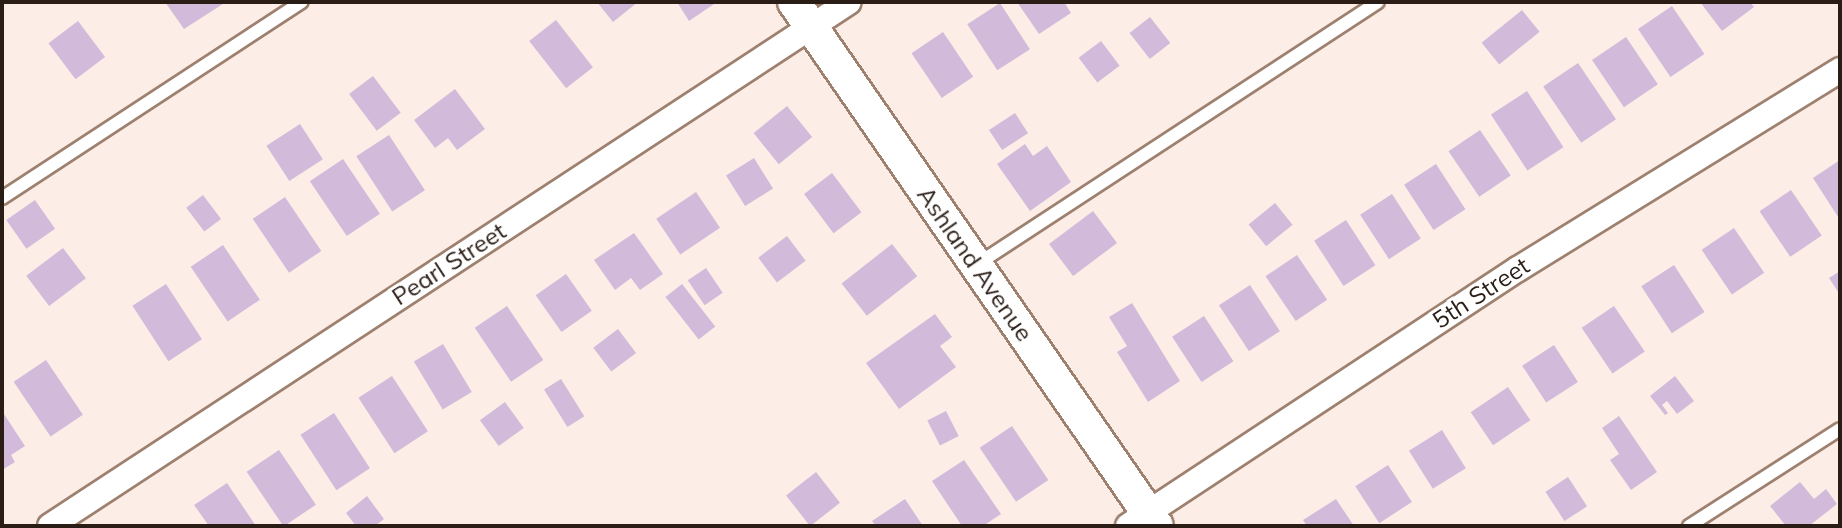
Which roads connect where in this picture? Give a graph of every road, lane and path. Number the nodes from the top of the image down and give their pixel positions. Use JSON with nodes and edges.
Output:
{"nodes":[{"id":1,"x":302,"y":2,"type":"edge"},
{"id":2,"x":849,"y":2,"type":"edge"},
{"id":3,"x":1378,"y":2,"type":"edge"},
{"id":4,"x":802,"y":14,"type":"edge"},
{"id":5,"x":1840,"y":70,"type":"edge"},
{"id":6,"x":2,"y":198,"type":"edge"},
{"id":7,"x":976,"y":265,"type":"junction"},
{"id":8,"x":1840,"y":429,"type":"edge"},
{"id":9,"x":1144,"y":522,"type":"edge"},
{"id":10,"x":50,"y":526,"type":"edge"},
{"id":11,"x":1689,"y":526,"type":"edge"}],
"edges":[{"from":1,"to":6,"type":"lane"},
{"from":2,"to":4,"type":"street","name":"Pearl Street"},
{"from":3,"to":7,"type":"lane"},
{"from":4,"to":7,"type":"street","name":"Ashland Avenue"},
{"from":4,"to":10,"type":"street","name":"Pearl Street"},
{"from":5,"to":9,"type":"street","name":"5th Street"},
{"from":7,"to":9,"type":"street","name":"Ashland Avenue"},
{"from":8,"to":11,"type":"lane"}]}
